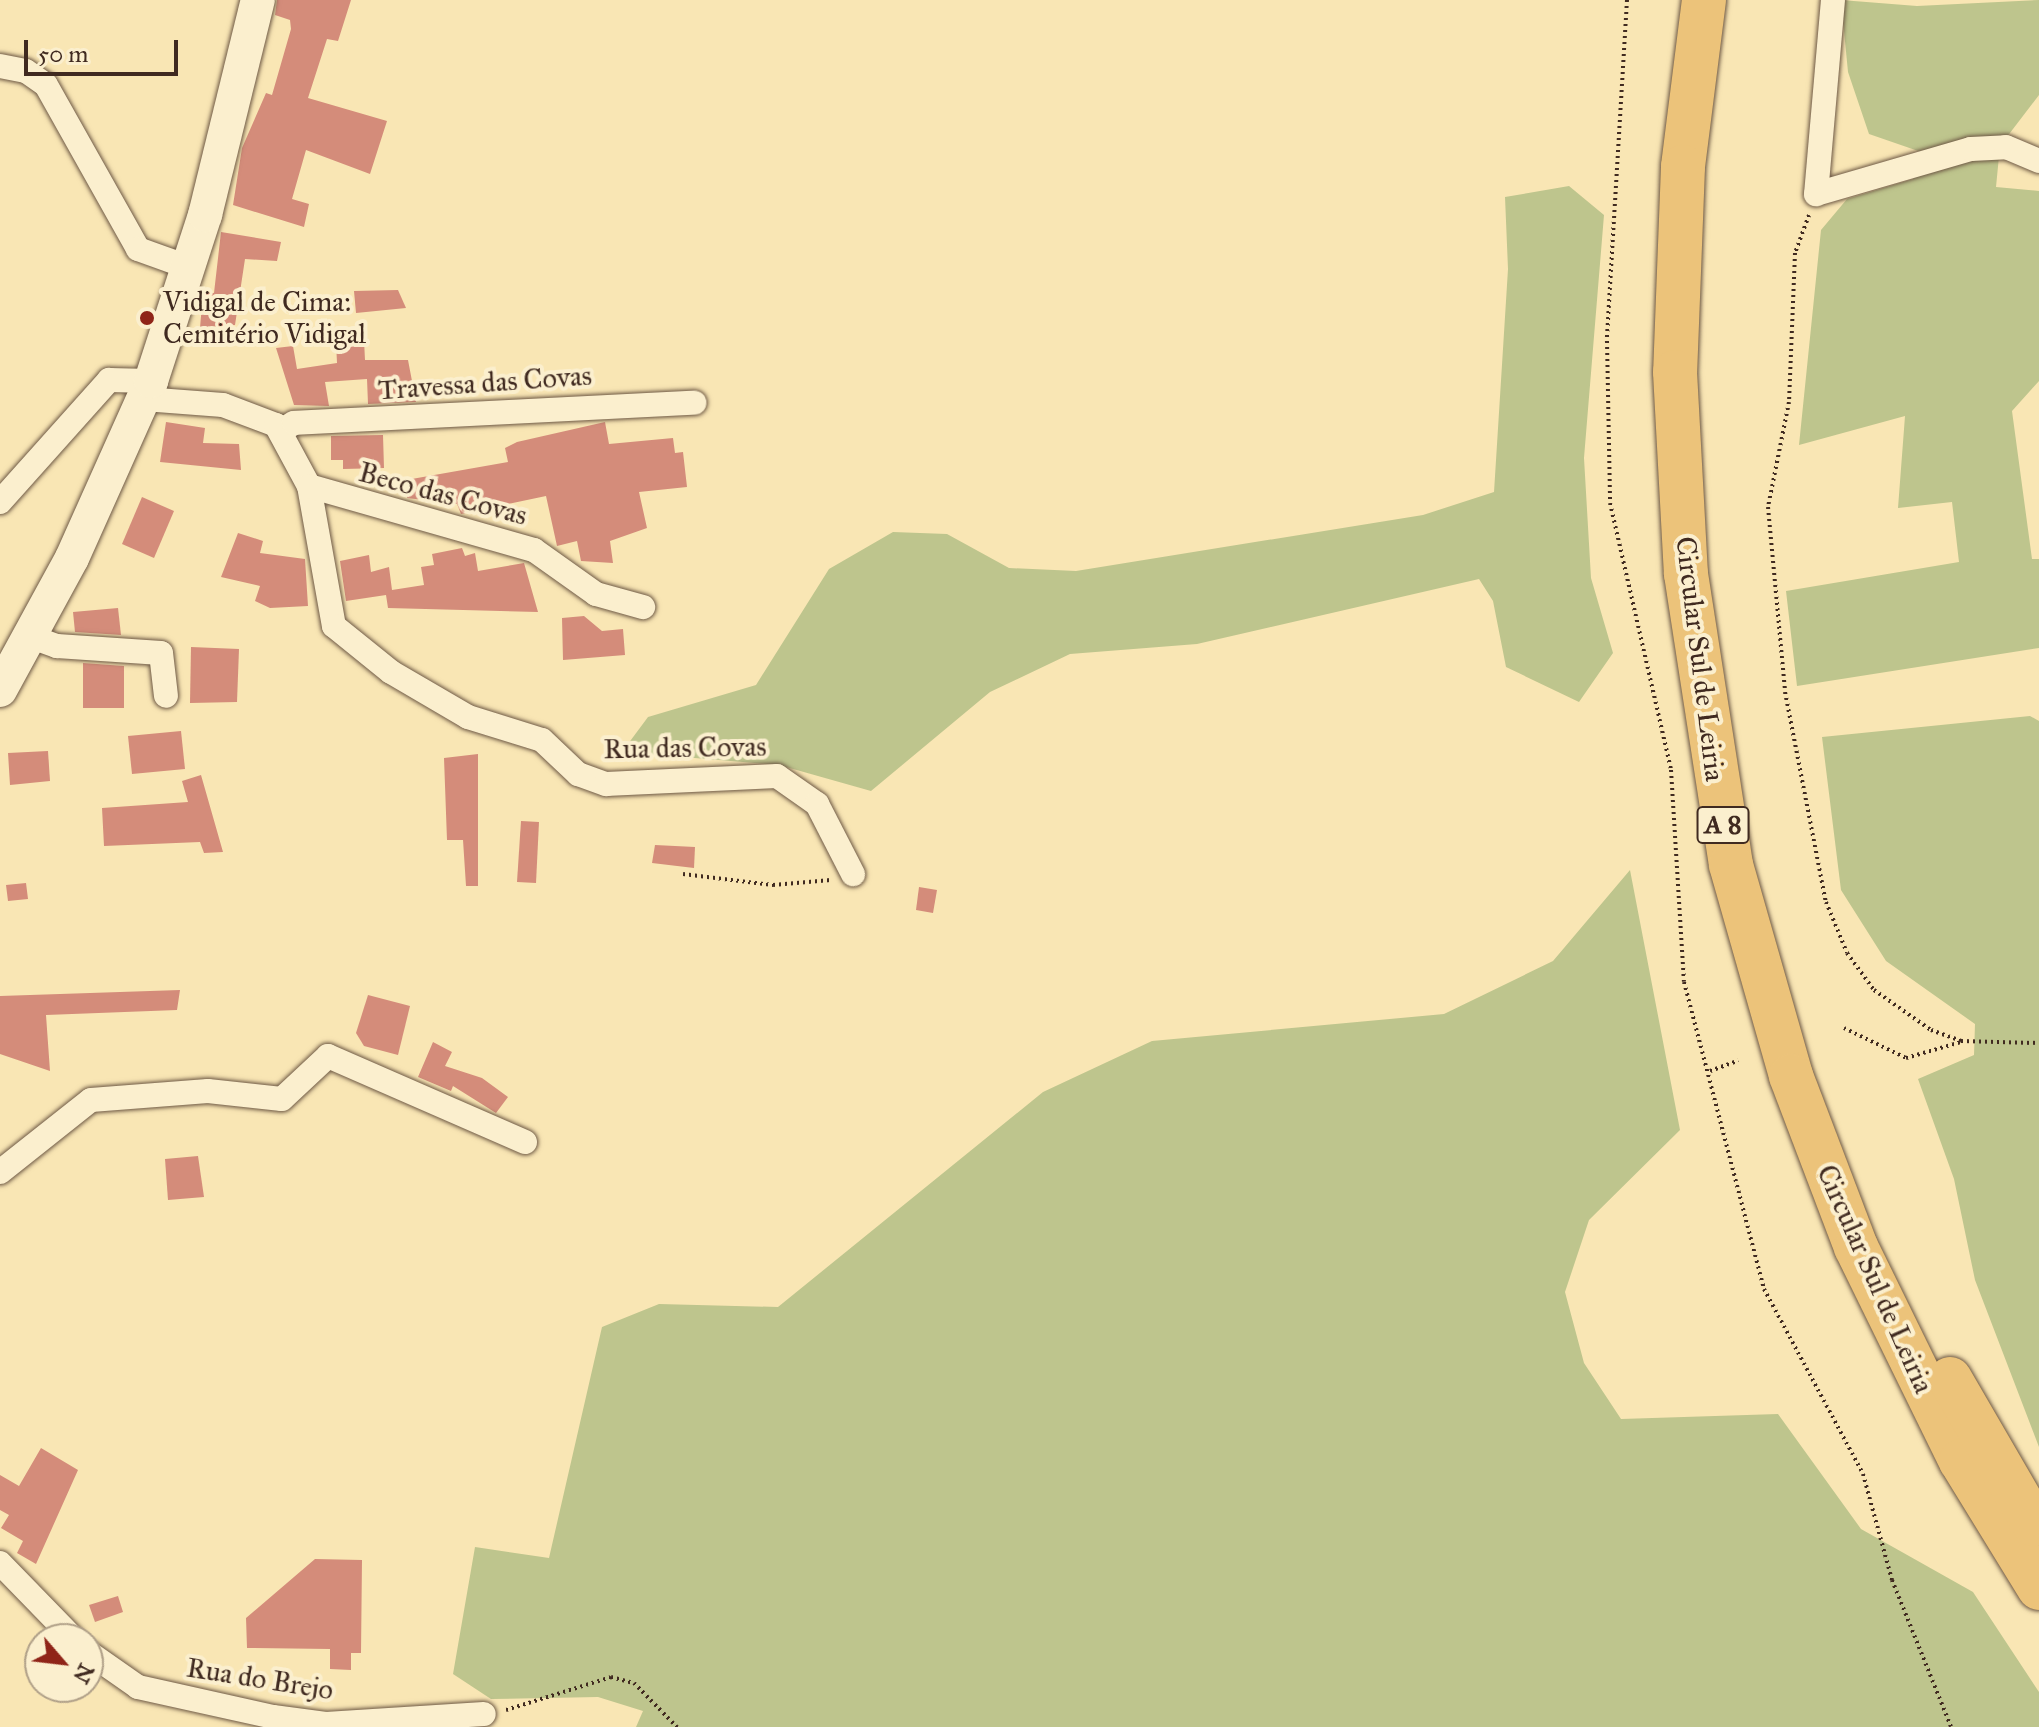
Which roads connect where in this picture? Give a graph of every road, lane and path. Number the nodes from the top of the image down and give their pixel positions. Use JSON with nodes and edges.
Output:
{"nodes":[{"id":1,"x":258,"y":0,"type":"edge"},
{"id":2,"x":1704,"y":0,"type":"edge"},
{"id":3,"x":1733,"y":0,"type":"edge"},
{"id":4,"x":1833,"y":0,"type":"edge"},
{"id":5,"x":0,"y":66,"type":"edge"},
{"id":6,"x":2039,"y":161,"type":"edge"},
{"id":7,"x":1816,"y":194,"type":"junction"},
{"id":8,"x":188,"y":267,"type":"junction"},
{"id":9,"x":148,"y":390,"type":"junction"},
{"id":10,"x":695,"y":403,"type":"dead end"},
{"id":11,"x":281,"y":431,"type":"junction"},
{"id":12,"x":309,"y":486,"type":"junction"},
{"id":13,"x":0,"y":502,"type":"edge"},
{"id":14,"x":643,"y":607,"type":"dead end"},
{"id":15,"x":29,"y":636,"type":"junction"},
{"id":16,"x":0,"y":690,"type":"edge"},
{"id":17,"x":166,"y":696,"type":"dead end"},
{"id":18,"x":683,"y":874,"type":"dead end"},
{"id":19,"x":853,"y":874,"type":"joint"},
{"id":20,"x":1844,"y":1028,"type":"dead end"},
{"id":21,"x":1961,"y":1041,"type":"junction"},
{"id":22,"x":2039,"y":1043,"type":"edge"},
{"id":23,"x":1738,"y":1061,"type":"dead end"},
{"id":24,"x":1710,"y":1071,"type":"dead end"},
{"id":25,"x":525,"y":1142,"type":"dead end"},
{"id":26,"x":0,"y":1172,"type":"edge"},
{"id":27,"x":2039,"y":1533,"type":"edge"},
{"id":28,"x":0,"y":1563,"type":"edge"},
{"id":29,"x":2039,"y":1588,"type":"edge"},
{"id":30,"x":58,"y":1623,"type":"edge"},
{"id":31,"x":104,"y":1663,"type":"edge"},
{"id":32,"x":484,"y":1714,"type":"joint"},
{"id":33,"x":677,"y":1727,"type":"edge"}],
"edges":[{"from":1,"to":8,"type":"street"},
{"from":2,"to":29,"type":"highway","name":"Circular Sul de Leiria","number":"A 8"},
{"from":3,"to":27,"type":"highway","name":"Circular Sul de Leiria","number":"A 8"},
{"from":4,"to":7,"type":"street"},
{"from":5,"to":8,"type":"street"},
{"from":6,"to":7,"type":"street"},
{"from":7,"to":21,"type":"path"},
{"from":8,"to":9,"type":"street"},
{"from":9,"to":11,"type":"street"},
{"from":9,"to":13,"type":"street"},
{"from":9,"to":15,"type":"street"},
{"from":10,"to":11,"type":"street","name":"Travessa das Covas"},
{"from":11,"to":12,"type":"street","name":"Rua das Covas"},
{"from":12,"to":14,"type":"street","name":"Beco das Covas"},
{"from":12,"to":19,"type":"street","name":"Rua das Covas"},
{"from":15,"to":16,"type":"street"},
{"from":15,"to":17,"type":"street"},
{"from":18,"to":19,"type":"path"},
{"from":20,"to":21,"type":"path"},
{"from":21,"to":22,"type":"path"},
{"from":23,"to":24,"type":"path"},
{"from":25,"to":26,"type":"street"},
{"from":28,"to":30,"type":"street"},
{"from":31,"to":32,"type":"street","name":"Rua do Brejo"},
{"from":32,"to":33,"type":"path"}]}
